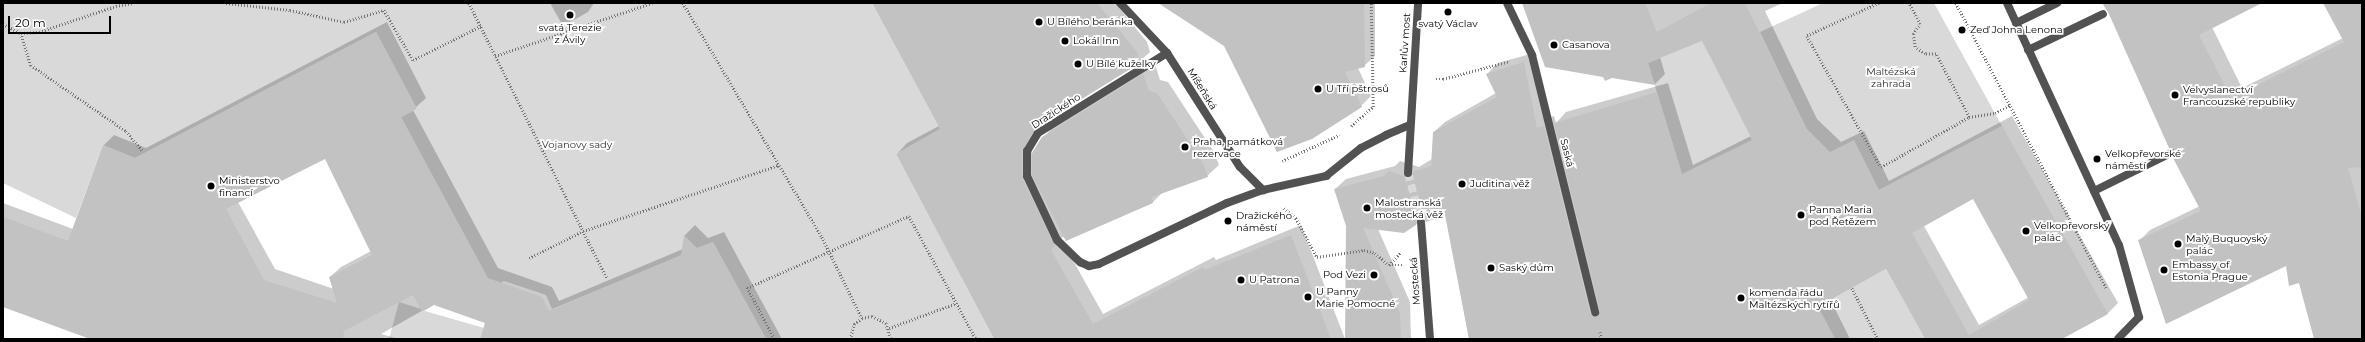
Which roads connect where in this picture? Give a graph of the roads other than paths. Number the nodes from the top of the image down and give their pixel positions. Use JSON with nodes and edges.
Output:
{"nodes":[{"id":1,"x":1120,"y":3,"type":"edge"},
{"id":2,"x":1418,"y":3,"type":"edge"},
{"id":3,"x":1507,"y":3,"type":"edge"},
{"id":4,"x":2006,"y":3,"type":"edge"},
{"id":5,"x":2057,"y":3,"type":"edge"},
{"id":6,"x":2103,"y":14,"type":"dead end"},
{"id":7,"x":2016,"y":23,"type":"junction"},
{"id":8,"x":2028,"y":50,"type":"junction"},
{"id":9,"x":1167,"y":53,"type":"junction"},
{"id":10,"x":1410,"y":125,"type":"junction"},
{"id":11,"x":2171,"y":153,"type":"dead end"},
{"id":12,"x":1408,"y":173,"type":"tunnel mouth"},
{"id":13,"x":1263,"y":190,"type":"junction"},
{"id":14,"x":2094,"y":191,"type":"junction"},
{"id":15,"x":1421,"y":222,"type":"tunnel mouth"},
{"id":16,"x":1595,"y":312,"type":"dead end"},
{"id":17,"x":1430,"y":339,"type":"edge"},
{"id":18,"x":2118,"y":339,"type":"edge"}],
"edges":[{"from":1,"to":9,"type":"street","name":"Míšeňská"},
{"from":2,"to":10,"type":"street","name":"Karlův most"},
{"from":3,"to":16,"type":"street","name":"Saská"},
{"from":4,"to":7,"type":"street"},
{"from":5,"to":7,"type":"street"},
{"from":6,"to":8,"type":"street"},
{"from":7,"to":8,"type":"street"},
{"from":8,"to":14,"type":"street"},
{"from":9,"to":13,"type":"street","name":"Míšeňská"},
{"from":9,"to":13,"type":"street","name":"Dražického"},
{"from":10,"to":12,"type":"street"},
{"from":10,"to":13,"type":"street"},
{"from":11,"to":14,"type":"street"},
{"from":14,"to":18,"type":"street"},
{"from":15,"to":17,"type":"street","name":"Mostecká"}]}
